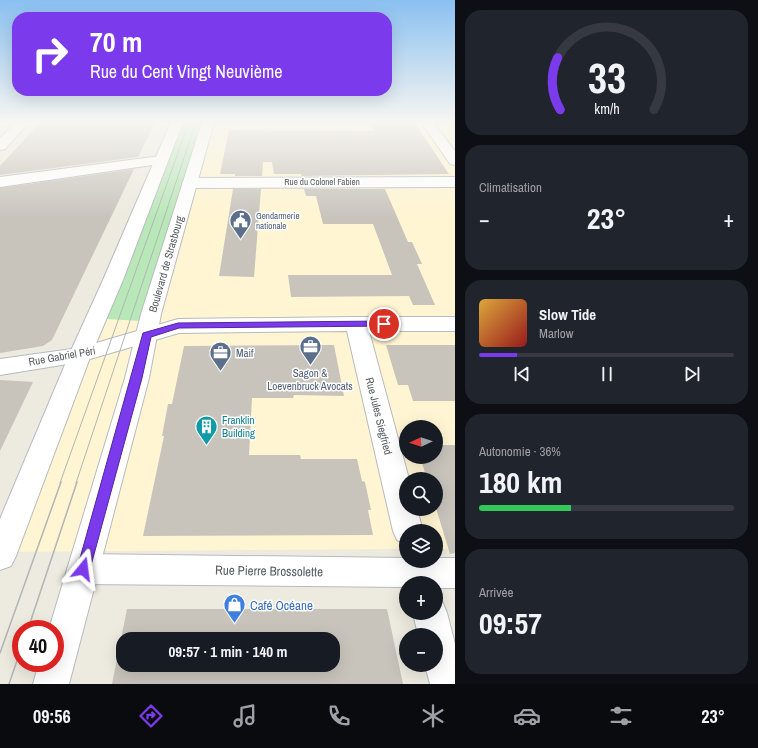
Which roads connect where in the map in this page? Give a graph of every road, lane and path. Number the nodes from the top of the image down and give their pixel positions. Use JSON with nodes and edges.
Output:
{"nodes":[{"id":1,"x":164,"y":154,"type":"edge"},
{"id":2,"x":199,"y":154,"type":"edge"},
{"id":3,"x":161,"y":160,"type":"junction"},
{"id":4,"x":0,"y":182,"type":"edge"},
{"id":5,"x":455,"y":182,"type":"edge"},
{"id":6,"x":190,"y":183,"type":"junction"},
{"id":7,"x":356,"y":324,"type":"junction"},
{"id":8,"x":455,"y":324,"type":"edge"},
{"id":9,"x":146,"y":336,"type":"junction"},
{"id":10,"x":80,"y":355,"type":"junction"},
{"id":11,"x":0,"y":367,"type":"edge"},
{"id":12,"x":406,"y":524,"type":"edge"},
{"id":13,"x":0,"y":556,"type":"edge"},
{"id":14,"x":83,"y":569,"type":"junction"},
{"id":15,"x":419,"y":572,"type":"edge"},
{"id":16,"x":455,"y":572,"type":"edge"},
{"id":17,"x":443,"y":665,"type":"edge"},
{"id":18,"x":50,"y":684,"type":"edge"},
{"id":19,"x":448,"y":684,"type":"edge"}],
"edges":[{"from":1,"to":3,"type":"street"},
{"from":2,"to":6,"type":"street","name":"Boulevard de Strasbourg"},
{"from":3,"to":4,"type":"street"},
{"from":3,"to":10,"type":"street"},
{"from":5,"to":6,"type":"street","name":"Rue du Colonel Fabien"},
{"from":6,"to":9,"type":"street","name":"Boulevard de Strasbourg"},
{"from":7,"to":8,"type":"street","name":"Rue Gabriel Péri"},
{"from":7,"to":9,"type":"street","name":"Rue Gabriel Péri"},
{"from":7,"to":12,"type":"street","name":"Rue Jules Siegfried"},
{"from":9,"to":10,"type":"street","name":"Rue Gabriel Péri"},
{"from":9,"to":14,"type":"street","name":"Boulevard de Strasbourg"},
{"from":10,"to":11,"type":"street","name":"Rue Gabriel Péri"},
{"from":10,"to":13,"type":"street"},
{"from":14,"to":15,"type":"street","name":"Rue Pierre Brossolette"},
{"from":14,"to":18,"type":"street","name":"Boulevard de Strasbourg"},
{"from":15,"to":16,"type":"street","name":"Rue Pierre Brossolette"},
{"from":17,"to":19,"type":"street"}]}
